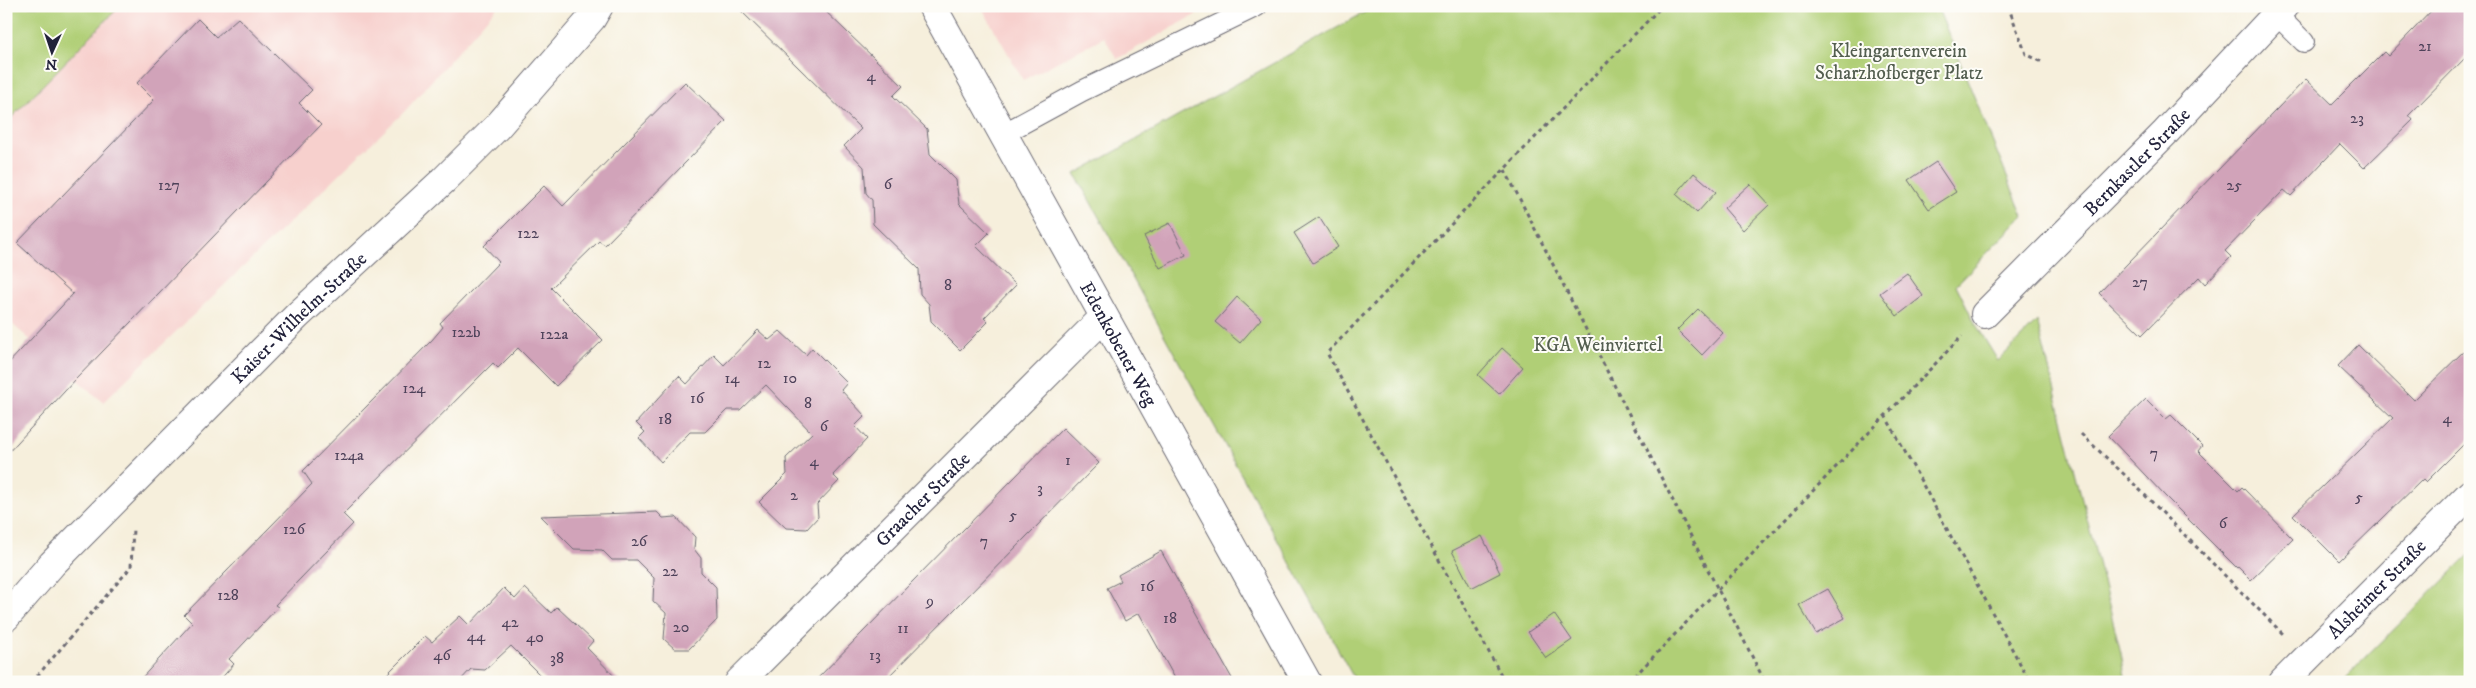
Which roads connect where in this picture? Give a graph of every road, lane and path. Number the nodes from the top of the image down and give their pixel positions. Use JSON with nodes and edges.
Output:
{"nodes":[{"id":1,"x":932,"y":6,"type":"edge"},
{"id":2,"x":1257,"y":6,"type":"edge"},
{"id":3,"x":1662,"y":6,"type":"edge"},
{"id":4,"x":2008,"y":6,"type":"edge"},
{"id":5,"x":599,"y":10,"type":"edge"},
{"id":6,"x":2281,"y":10,"type":"edge"},
{"id":7,"x":2304,"y":42,"type":"dead end"},
{"id":8,"x":2042,"y":62,"type":"dead end"},
{"id":9,"x":1003,"y":134,"type":"junction"},
{"id":10,"x":1505,"y":170,"type":"junction"},
{"id":11,"x":1104,"y":317,"type":"junction"},
{"id":12,"x":1976,"y":322,"type":"joint"},
{"id":13,"x":1885,"y":415,"type":"junction"},
{"id":14,"x":2081,"y":434,"type":"dead end"},
{"id":15,"x":2470,"y":494,"type":"edge"},
{"id":16,"x":133,"y":528,"type":"dead end"},
{"id":17,"x":1717,"y":590,"type":"junction"},
{"id":18,"x":6,"y":617,"type":"edge"},
{"id":19,"x":2284,"y":635,"type":"dead end"},
{"id":20,"x":32,"y":682,"type":"edge"},
{"id":21,"x":739,"y":682,"type":"edge"},
{"id":22,"x":1307,"y":682,"type":"edge"},
{"id":23,"x":1504,"y":682,"type":"edge"},
{"id":24,"x":1630,"y":682,"type":"edge"},
{"id":25,"x":1765,"y":682,"type":"edge"},
{"id":26,"x":2030,"y":682,"type":"edge"},
{"id":27,"x":2283,"y":682,"type":"edge"}],
"edges":[{"from":1,"to":9,"type":"street","name":"Edenkobener Weg"},
{"from":2,"to":9,"type":"lane"},
{"from":3,"to":10,"type":"path"},
{"from":4,"to":8,"type":"path"},
{"from":5,"to":18,"type":"street","name":"Kaiser-Wilhelm-Straße"},
{"from":6,"to":7,"type":"lane"},
{"from":6,"to":12,"type":"street","name":"Bernkastler Straße"},
{"from":9,"to":11,"type":"street","name":"Edenkobener Weg"},
{"from":10,"to":17,"type":"path"},
{"from":10,"to":23,"type":"path"},
{"from":11,"to":21,"type":"street","name":"Graacher Straße"},
{"from":11,"to":22,"type":"street","name":"Edenkobener Weg"},
{"from":12,"to":13,"type":"path"},
{"from":13,"to":17,"type":"path"},
{"from":13,"to":26,"type":"path"},
{"from":14,"to":19,"type":"path"},
{"from":15,"to":27,"type":"street","name":"Alsheimer Straße"},
{"from":16,"to":20,"type":"path"},
{"from":17,"to":24,"type":"path"},
{"from":17,"to":25,"type":"path"}]}
